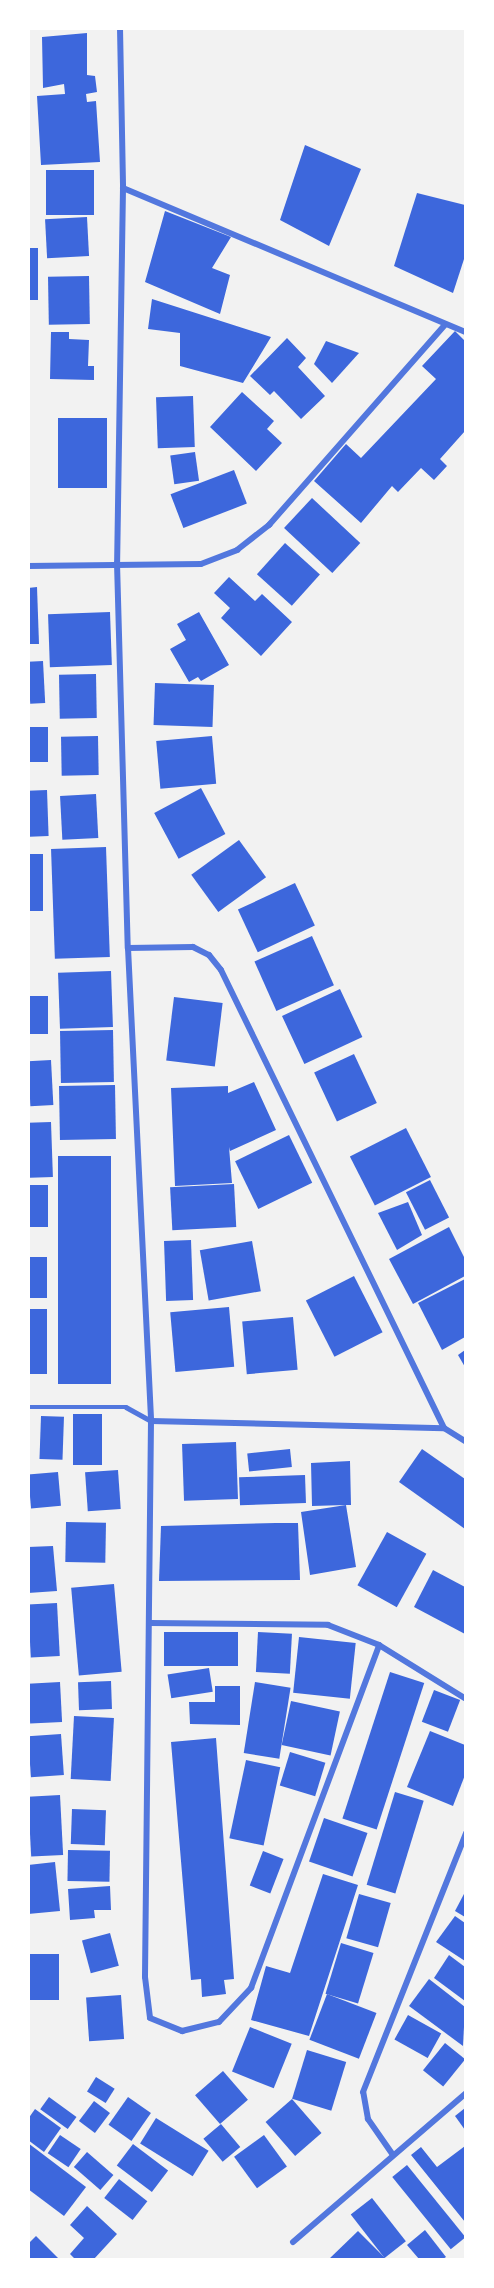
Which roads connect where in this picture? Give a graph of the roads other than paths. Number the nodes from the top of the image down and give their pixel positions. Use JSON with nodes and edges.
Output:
{"nodes":[{"id":1,"x":120,"y":28,"type":"edge"},
{"id":2,"x":123,"y":188,"type":"junction"},
{"id":3,"x":444,"y":325,"type":"junction"},
{"id":4,"x":465,"y":332,"type":"edge"},
{"id":5,"x":117,"y":563,"type":"junction"},
{"id":6,"x":28,"y":566,"type":"edge"},
{"id":7,"x":128,"y":948,"type":"junction"},
{"id":8,"x":28,"y":1407,"type":"edge"},
{"id":9,"x":151,"y":1422,"type":"junction"},
{"id":10,"x":444,"y":1428,"type":"junction"},
{"id":11,"x":465,"y":1442,"type":"edge"},
{"id":12,"x":150,"y":1623,"type":"junction"},
{"id":13,"x":379,"y":1645,"type":"junction"},
{"id":14,"x":465,"y":1699,"type":"edge"},
{"id":15,"x":465,"y":1833,"type":"edge"},
{"id":16,"x":465,"y":2093,"type":"edge"},
{"id":17,"x":393,"y":2155,"type":"junction"},
{"id":18,"x":294,"y":2242,"type":"dead end"}],
"edges":[{"from":1,"to":2,"type":"street"},
{"from":2,"to":3,"type":"street"},
{"from":2,"to":5,"type":"street"},
{"from":3,"to":4,"type":"street"},
{"from":3,"to":5,"type":"street"},
{"from":5,"to":6,"type":"street"},
{"from":5,"to":7,"type":"street"},
{"from":7,"to":9,"type":"street"},
{"from":7,"to":10,"type":"street"},
{"from":8,"to":9,"type":"lane"},
{"from":9,"to":10,"type":"street"},
{"from":9,"to":12,"type":"street"},
{"from":10,"to":11,"type":"street"},
{"from":12,"to":13,"type":"street"},
{"from":12,"to":13,"type":"street"},
{"from":13,"to":14,"type":"street"},
{"from":15,"to":17,"type":"street"},
{"from":16,"to":17,"type":"street"},
{"from":17,"to":18,"type":"street"}]}
